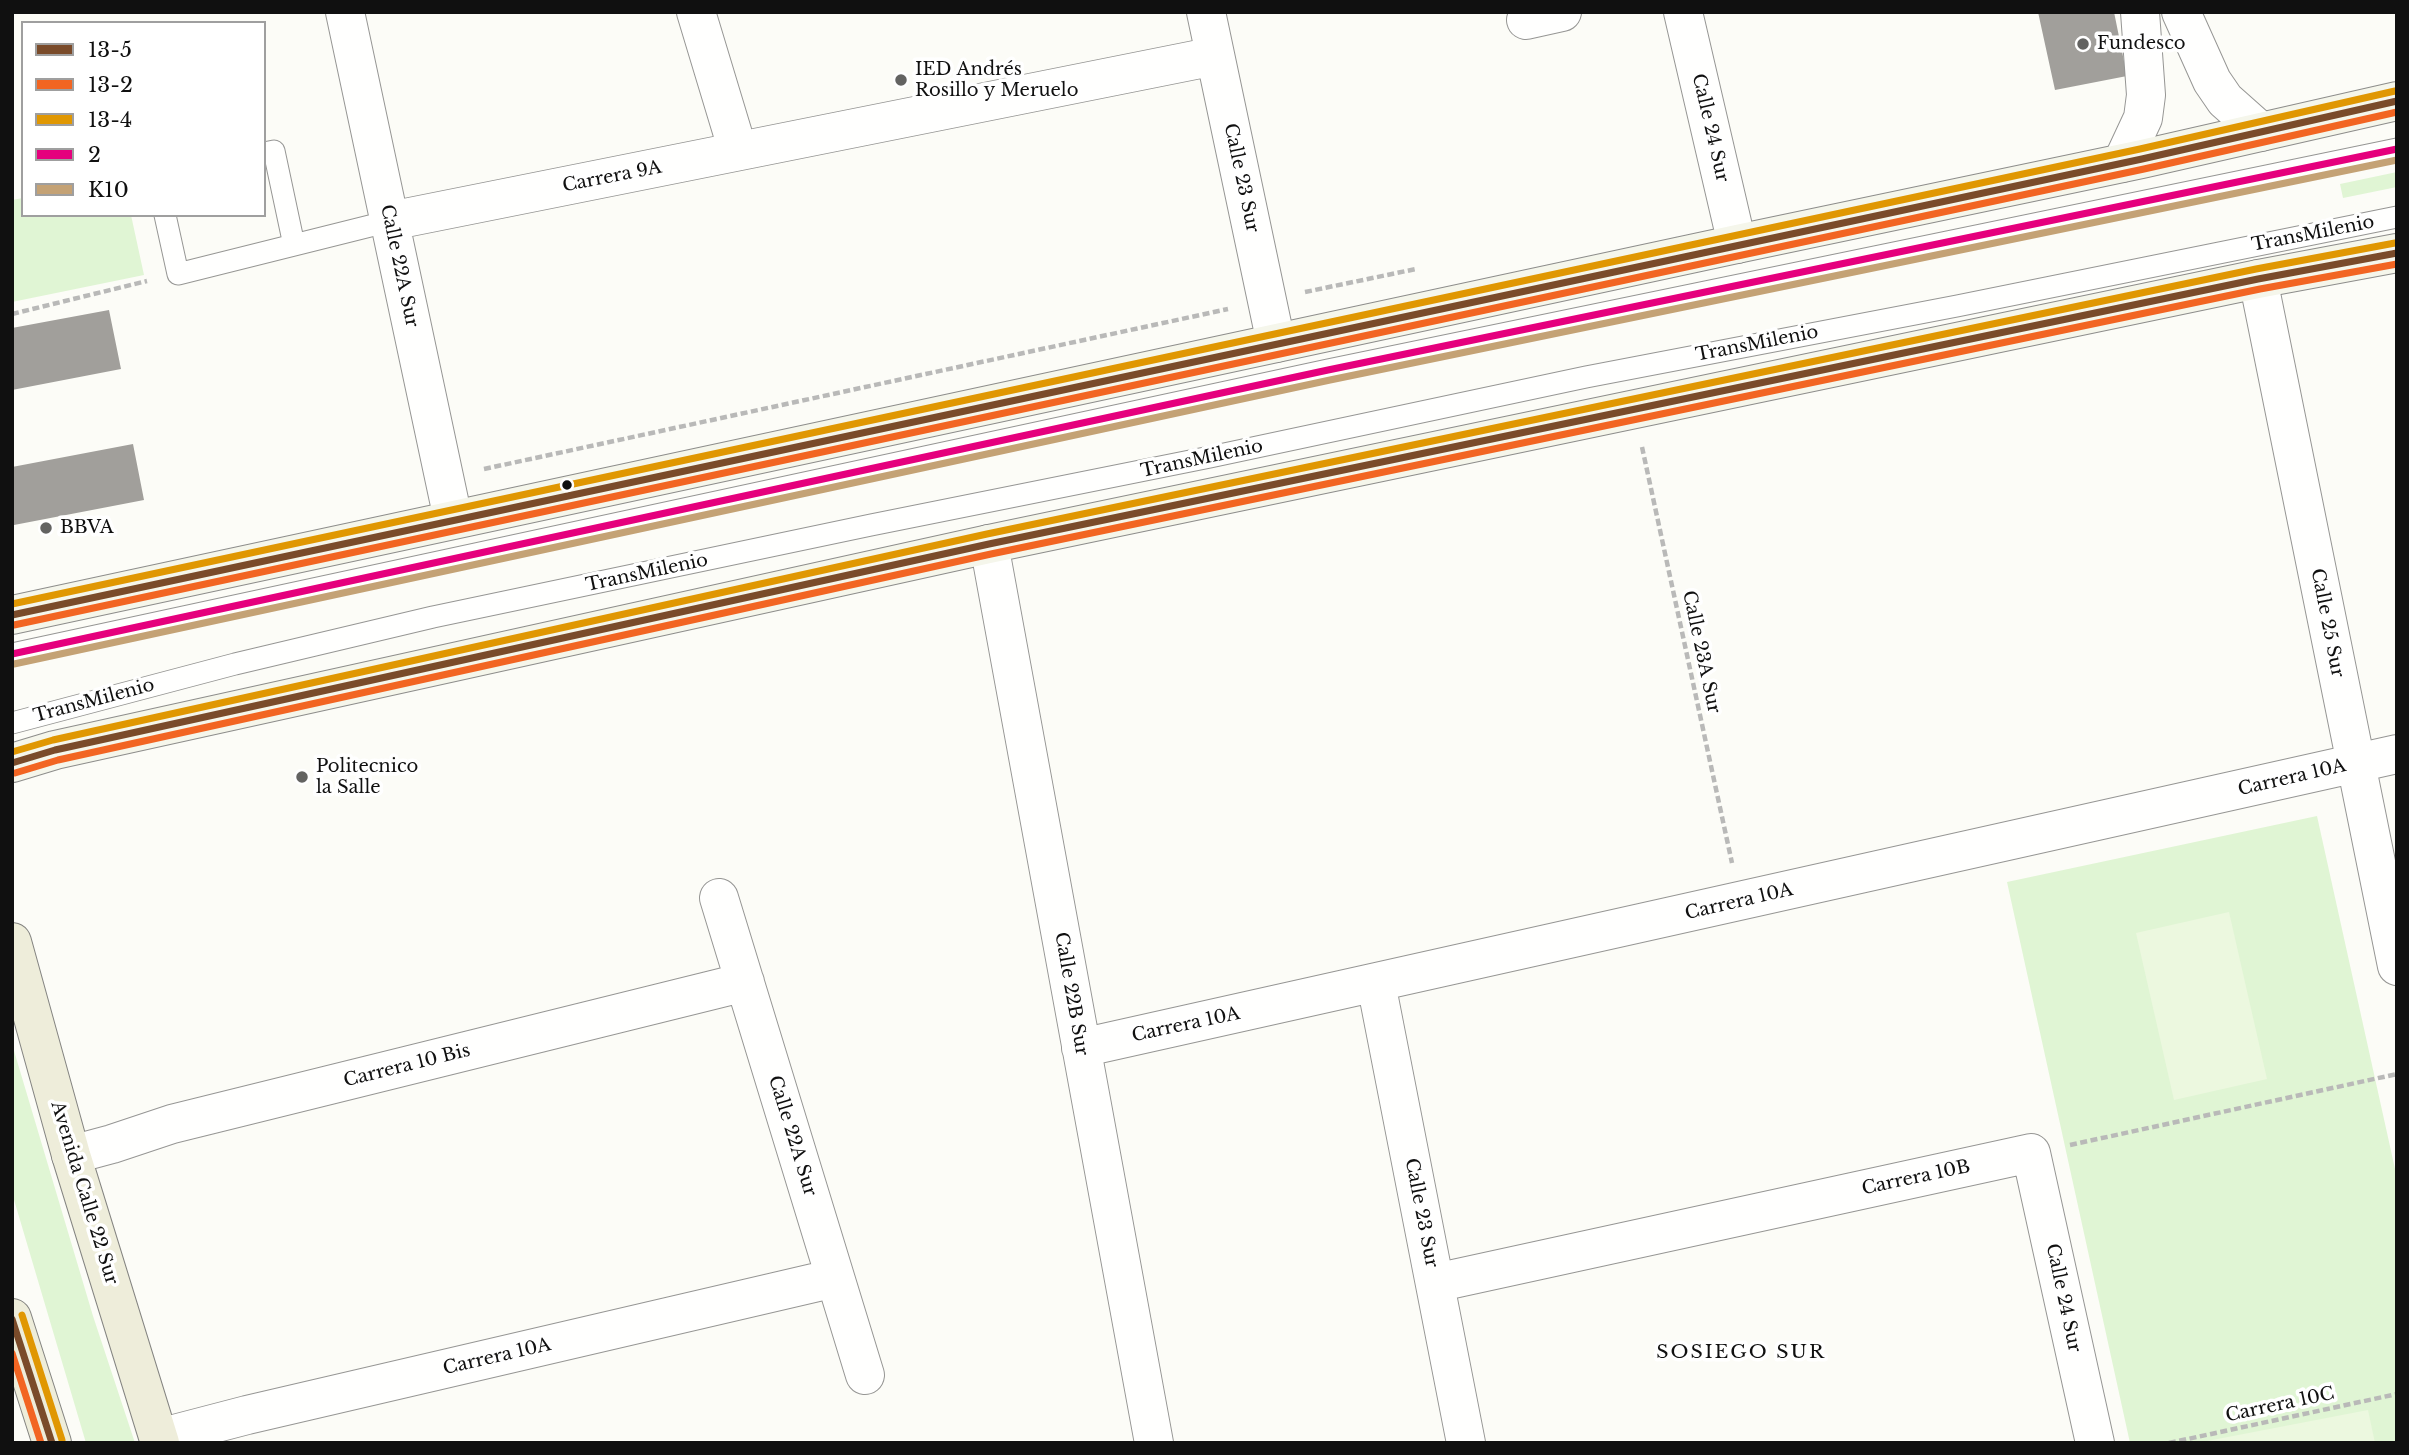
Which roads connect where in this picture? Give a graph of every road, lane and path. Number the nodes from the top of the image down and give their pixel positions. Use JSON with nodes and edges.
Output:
{"nodes":[{"id":1,"x":345,"y":12,"type":"edge"},
{"id":2,"x":696,"y":12,"type":"edge"},
{"id":3,"x":1206,"y":12,"type":"edge"},
{"id":4,"x":1562,"y":12,"type":"edge"},
{"id":5,"x":1682,"y":12,"type":"edge"},
{"id":6,"x":2140,"y":12,"type":"edge"},
{"id":7,"x":2181,"y":12,"type":"edge"},
{"id":8,"x":1526,"y":20,"type":"dead end"},
{"id":9,"x":1215,"y":56,"type":"junction"},
{"id":10,"x":2397,"y":101,"type":"edge"},
{"id":11,"x":2260,"y":132,"type":"junction"},
{"id":12,"x":2397,"y":149,"type":"edge"},
{"id":13,"x":738,"y":151,"type":"junction"},
{"id":14,"x":266,"y":153,"type":"edge"},
{"id":15,"x":2122,"y":163,"type":"junction"},
{"id":16,"x":165,"y":217,"type":"edge"},
{"id":17,"x":2397,"y":217,"type":"edge"},
{"id":18,"x":390,"y":221,"type":"junction"},
{"id":19,"x":1737,"y":244,"type":"junction"},
{"id":20,"x":294,"y":245,"type":"junction"},
{"id":21,"x":2397,"y":253,"type":"edge"},
{"id":22,"x":178,"y":274,"type":"junction"},
{"id":23,"x":2258,"y":279,"type":"junction"},
{"id":24,"x":12,"y":314,"type":"edge"},
{"id":25,"x":1276,"y":343,"type":"junction"},
{"id":26,"x":1634,"y":409,"type":"junction"},
{"id":27,"x":453,"y":519,"type":"junction"},
{"id":28,"x":989,"y":544,"type":"junction"},
{"id":29,"x":12,"y":615,"type":"edge"},
{"id":30,"x":12,"y":654,"type":"edge"},
{"id":31,"x":12,"y":723,"type":"edge"},
{"id":32,"x":2397,"y":754,"type":"edge"},
{"id":33,"x":12,"y":763,"type":"edge"},
{"id":34,"x":2355,"y":764,"type":"junction"},
{"id":35,"x":719,"y":898,"type":"dead end"},
{"id":36,"x":1740,"y":902,"type":"junction"},
{"id":37,"x":12,"y":942,"type":"edge"},
{"id":38,"x":2397,"y":966,"type":"edge"},
{"id":39,"x":745,"y":982,"type":"junction"},
{"id":40,"x":1376,"y":983,"type":"junction"},
{"id":41,"x":1081,"y":1048,"type":"junction"},
{"id":42,"x":2397,"y":1074,"type":"edge"},
{"id":43,"x":2031,"y":1153,"type":"junction"},
{"id":44,"x":71,"y":1155,"type":"junction"},
{"id":45,"x":835,"y":1278,"type":"junction"},
{"id":46,"x":1435,"y":1283,"type":"junction"},
{"id":47,"x":12,"y":1318,"type":"edge"},
{"id":48,"x":864,"y":1375,"type":"dead end"},
{"id":49,"x":2397,"y":1394,"type":"edge"},
{"id":50,"x":160,"y":1440,"type":"edge"},
{"id":51,"x":52,"y":1443,"type":"edge"},
{"id":52,"x":1154,"y":1443,"type":"edge"},
{"id":53,"x":1466,"y":1443,"type":"edge"},
{"id":54,"x":2095,"y":1443,"type":"edge"},
{"id":55,"x":2169,"y":1443,"type":"edge"}],
"edges":[{"from":1,"to":18,"type":"street","name":"Calle 22A Sur"},
{"from":2,"to":13,"type":"street"},
{"from":3,"to":9,"type":"street","name":"Calle 23 Sur"},
{"from":4,"to":8,"type":"street"},
{"from":5,"to":19,"type":"street","name":"Calle 24 Sur"},
{"from":6,"to":15,"type":"street"},
{"from":7,"to":11,"type":"street"},
{"from":9,"to":13,"type":"street","name":"Carrera 9A"},
{"from":9,"to":25,"type":"street","name":"Calle 23 Sur"},
{"from":10,"to":11,"type":"main road"},
{"from":11,"to":15,"type":"main road"},
{"from":12,"to":30,"type":"lane"},
{"from":13,"to":18,"type":"street","name":"Carrera 9A"},
{"from":14,"to":20,"type":"lane"},
{"from":15,"to":19,"type":"main road"},
{"from":16,"to":22,"type":"lane"},
{"from":17,"to":31,"type":"lane","name":"TransMilenio"},
{"from":18,"to":20,"type":"lane","name":"Carrera 9A"},
{"from":18,"to":27,"type":"street","name":"Calle 22A Sur"},
{"from":19,"to":25,"type":"main road"},
{"from":20,"to":22,"type":"lane","name":"Carrera 9A"},
{"from":21,"to":23,"type":"main road"},
{"from":22,"to":24,"type":"path"},
{"from":23,"to":26,"type":"main road"},
{"from":23,"to":34,"type":"street","name":"Calle 25 Sur"},
{"from":25,"to":27,"type":"main road"},
{"from":26,"to":28,"type":"main road"},
{"from":26,"to":36,"type":"path","name":"Calle 23A Sur"},
{"from":27,"to":29,"type":"main road"},
{"from":28,"to":33,"type":"main road"},
{"from":28,"to":41,"type":"street","name":"Calle 22B Sur"},
{"from":32,"to":34,"type":"street","name":"Carrera 10A"},
{"from":34,"to":36,"type":"street","name":"Carrera 10A"},
{"from":34,"to":38,"type":"street","name":"Calle 25 Sur"},
{"from":35,"to":39,"type":"street","name":"Calle 22A Sur"},
{"from":36,"to":40,"type":"street","name":"Carrera 10A"},
{"from":37,"to":44,"type":"main road","name":"Avenida Calle 22 Sur"},
{"from":39,"to":44,"type":"street","name":"Carrera 10 Bis"},
{"from":39,"to":45,"type":"street","name":"Calle 22A Sur"},
{"from":40,"to":41,"type":"street","name":"Carrera 10A"},
{"from":40,"to":46,"type":"street","name":"Calle 23 Sur"},
{"from":41,"to":52,"type":"street","name":"Calle 22B Sur"},
{"from":42,"to":43,"type":"path"},
{"from":43,"to":46,"type":"street","name":"Carrera 10B"},
{"from":43,"to":54,"type":"street","name":"Calle 24 Sur"},
{"from":44,"to":50,"type":"main road","name":"Avenida Calle 22 Sur"},
{"from":45,"to":48,"type":"street","name":"Calle 22A Sur"},
{"from":45,"to":50,"type":"street","name":"Carrera 10A"},
{"from":46,"to":53,"type":"street","name":"Calle 23 Sur"},
{"from":47,"to":51,"type":"main road"},
{"from":49,"to":55,"type":"path","name":"Carrera 10C"}]}
